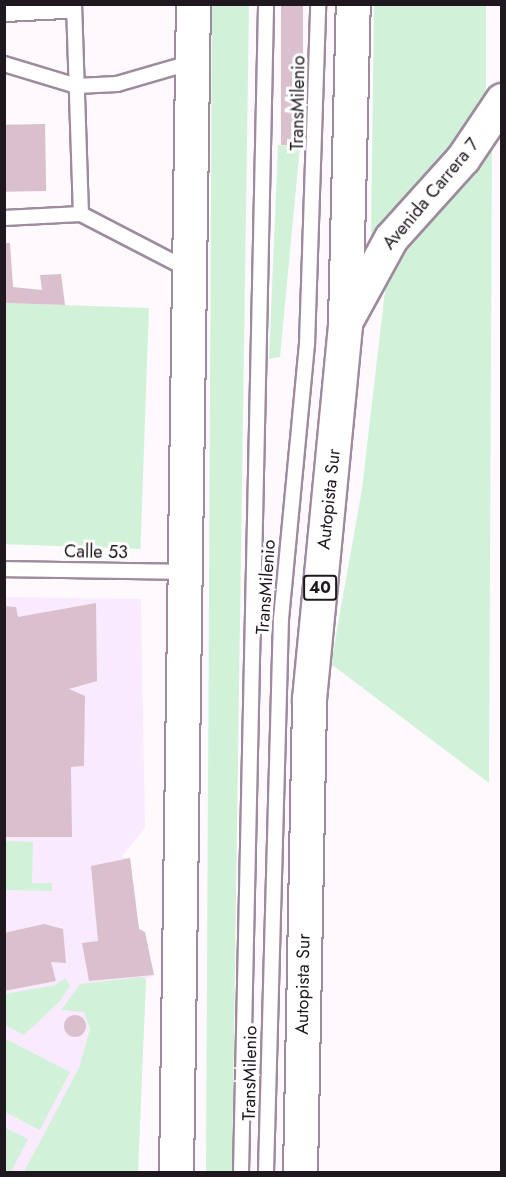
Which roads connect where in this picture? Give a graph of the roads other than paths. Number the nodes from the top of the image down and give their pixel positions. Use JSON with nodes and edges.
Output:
{"nodes":[{"id":1,"x":64,"y":4,"type":"edge"},
{"id":2,"x":74,"y":4,"type":"edge"},
{"id":3,"x":193,"y":4,"type":"edge"},
{"id":4,"x":266,"y":4,"type":"edge"},
{"id":5,"x":318,"y":4,"type":"edge"},
{"id":6,"x":353,"y":4,"type":"edge"},
{"id":7,"x":4,"y":8,"type":"edge"},
{"id":8,"x":193,"y":62,"type":"junction"},
{"id":9,"x":4,"y":64,"type":"edge"},
{"id":10,"x":76,"y":86,"type":"junction"},
{"id":11,"x":501,"y":100,"type":"edge"},
{"id":12,"x":81,"y":214,"type":"junction"},
{"id":13,"x":4,"y":218,"type":"edge"},
{"id":14,"x":191,"y":271,"type":"junction"},
{"id":15,"x":345,"y":322,"type":"junction"},
{"id":16,"x":4,"y":569,"type":"edge"},
{"id":17,"x":187,"y":572,"type":"junction"},
{"id":18,"x":176,"y":1173,"type":"edge"},
{"id":19,"x":241,"y":1173,"type":"edge"},
{"id":20,"x":266,"y":1173,"type":"edge"},
{"id":21,"x":300,"y":1173,"type":"edge"}],
"edges":[{"from":1,"to":7,"type":"street"},
{"from":2,"to":10,"type":"lane"},
{"from":3,"to":8,"type":"main road"},
{"from":4,"to":19,"type":"lane","name":"TransMilenio"},
{"from":5,"to":20,"type":"lane","name":"TransMilenio"},
{"from":6,"to":15,"type":"main road","name":"Autopista Sur","number":"40"},
{"from":8,"to":10,"type":"lane"},
{"from":8,"to":14,"type":"main road"},
{"from":9,"to":10,"type":"lane"},
{"from":10,"to":12,"type":"lane"},
{"from":11,"to":15,"type":"main road","name":"Avenida Carrera 7"},
{"from":12,"to":13,"type":"lane"},
{"from":12,"to":14,"type":"lane"},
{"from":14,"to":17,"type":"main road"},
{"from":15,"to":21,"type":"main road","name":"Autopista Sur","number":"40"},
{"from":16,"to":17,"type":"lane","name":"Calle 53"},
{"from":17,"to":18,"type":"main road"}]}
